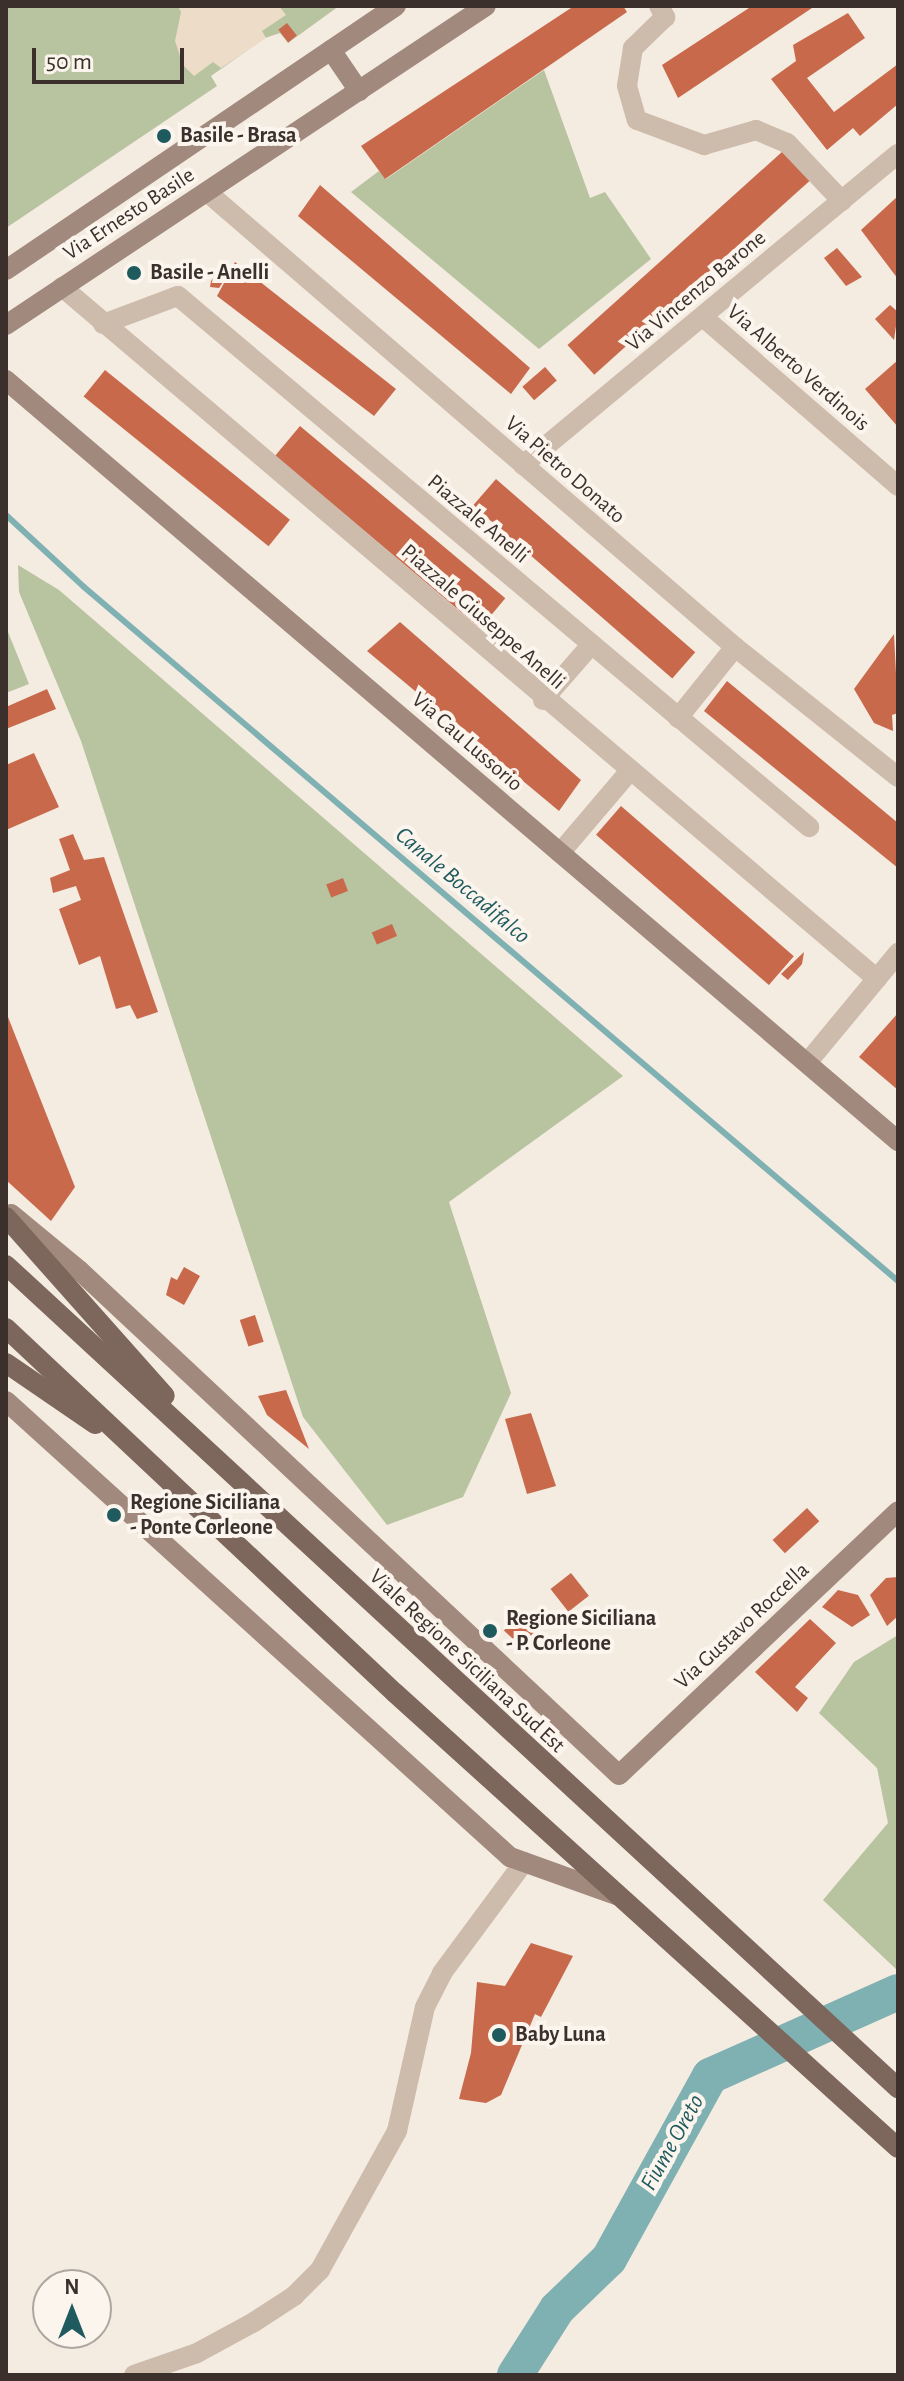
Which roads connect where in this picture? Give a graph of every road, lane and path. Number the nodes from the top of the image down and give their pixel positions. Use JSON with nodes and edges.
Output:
{"nodes":[{"id":1,"x":396,"y":6,"type":"edge"},
{"id":2,"x":486,"y":6,"type":"edge"},
{"id":3,"x":669,"y":10,"type":"edge"},
{"id":4,"x":331,"y":50,"type":"junction"},
{"id":5,"x":359,"y":91,"type":"junction"},
{"id":6,"x":898,"y":154,"type":"edge"},
{"id":7,"x":207,"y":192,"type":"junction"},
{"id":8,"x":842,"y":201,"type":"junction"},
{"id":9,"x":6,"y":270,"type":"edge"},
{"id":10,"x":62,"y":287,"type":"junction"},
{"id":11,"x":703,"y":317,"type":"junction"},
{"id":12,"x":103,"y":324,"type":"junction"},
{"id":13,"x":6,"y":325,"type":"edge"},
{"id":14,"x":6,"y":380,"type":"edge"},
{"id":15,"x":523,"y":465,"type":"junction"},
{"id":16,"x":898,"y":486,"type":"edge"},
{"id":17,"x":591,"y":645,"type":"junction"},
{"id":18,"x":735,"y":647,"type":"junction"},
{"id":19,"x":543,"y":700,"type":"junction"},
{"id":20,"x":678,"y":718,"type":"junction"},
{"id":21,"x":628,"y":773,"type":"junction"},
{"id":22,"x":898,"y":777,"type":"edge"},
{"id":23,"x":809,"y":827,"type":"dead end"},
{"id":24,"x":560,"y":853,"type":"junction"},
{"id":25,"x":898,"y":953,"type":"edge"},
{"id":26,"x":877,"y":979,"type":"junction"},
{"id":27,"x":807,"y":1063,"type":"junction"},
{"id":28,"x":898,"y":1141,"type":"edge"},
{"id":29,"x":6,"y":1209,"type":"edge"},
{"id":30,"x":6,"y":1217,"type":"edge"},
{"id":31,"x":6,"y":1265,"type":"edge"},
{"id":32,"x":6,"y":1328,"type":"edge"},
{"id":33,"x":6,"y":1363,"type":"edge"},
{"id":34,"x":6,"y":1401,"type":"edge"},
{"id":35,"x":157,"y":1467,"type":"junction"},
{"id":36,"x":254,"y":1494,"type":"junction"},
{"id":37,"x":898,"y":1511,"type":"edge"},
{"id":38,"x":619,"y":1775,"type":"joint"},
{"id":39,"x":524,"y":1862,"type":"junction"},
{"id":40,"x":632,"y":1903,"type":"junction"},
{"id":41,"x":898,"y":2088,"type":"edge"},
{"id":42,"x":898,"y":2148,"type":"edge"},
{"id":43,"x":134,"y":2375,"type":"edge"}],
"edges":[{"from":1,"to":4,"type":"street","name":"Via Ernesto Basile"},
{"from":2,"to":5,"type":"street","name":"Via Ernesto Basile"},
{"from":3,"to":8,"type":"street"},
{"from":4,"to":5,"type":"street"},
{"from":4,"to":9,"type":"street","name":"Via Ernesto Basile"},
{"from":5,"to":7,"type":"street","name":"Via Ernesto Basile"},
{"from":6,"to":8,"type":"street","name":"Via Vincenzo Barone"},
{"from":7,"to":10,"type":"street","name":"Via Ernesto Basile"},
{"from":7,"to":15,"type":"street","name":"Via Pietro Donato"},
{"from":8,"to":11,"type":"street","name":"Via Vincenzo Barone"},
{"from":10,"to":12,"type":"street","name":"Piazzale Giuseppe Anelli"},
{"from":10,"to":13,"type":"street","name":"Via Ernesto Basile"},
{"from":11,"to":15,"type":"street","name":"Via Vincenzo Barone"},
{"from":11,"to":16,"type":"street","name":"Via Alberto Verdinois"},
{"from":12,"to":17,"type":"street","name":"Piazzale Anelli"},
{"from":12,"to":19,"type":"street","name":"Piazzale Giuseppe Anelli"},
{"from":14,"to":24,"type":"street","name":"Via Cau Lussorio"},
{"from":15,"to":18,"type":"street","name":"Via Pietro Donato"},
{"from":17,"to":19,"type":"street"},
{"from":17,"to":20,"type":"street","name":"Piazzale Anelli"},
{"from":18,"to":20,"type":"street"},
{"from":18,"to":22,"type":"street","name":"Via Pietro Donato"},
{"from":19,"to":21,"type":"street","name":"Piazzale Giuseppe Anelli"},
{"from":20,"to":23,"type":"street","name":"Piazzale Anelli"},
{"from":21,"to":24,"type":"street"},
{"from":21,"to":26,"type":"street","name":"Piazzale Giuseppe Anelli"},
{"from":24,"to":27,"type":"street","name":"Via Cau Lussorio"},
{"from":25,"to":26,"type":"street"},
{"from":26,"to":27,"type":"street"},
{"from":27,"to":28,"type":"street","name":"Via Cau Lussorio"},
{"from":29,"to":38,"type":"street","name":"Viale Regione Siciliana Sud Est"},
{"from":30,"to":36,"type":"main road"},
{"from":31,"to":36,"type":"main road","name":"Viale Regione Siciliana Sud Est"},
{"from":32,"to":35,"type":"main road"},
{"from":33,"to":35,"type":"main road"},
{"from":34,"to":39,"type":"street"},
{"from":35,"to":40,"type":"main road"},
{"from":36,"to":41,"type":"main road","name":"Viale Regione Siciliana Sud Est"},
{"from":37,"to":38,"type":"street","name":"Via Gustavo Roccella"},
{"from":39,"to":40,"type":"street"},
{"from":39,"to":43,"type":"street"},
{"from":40,"to":42,"type":"main road"}]}
